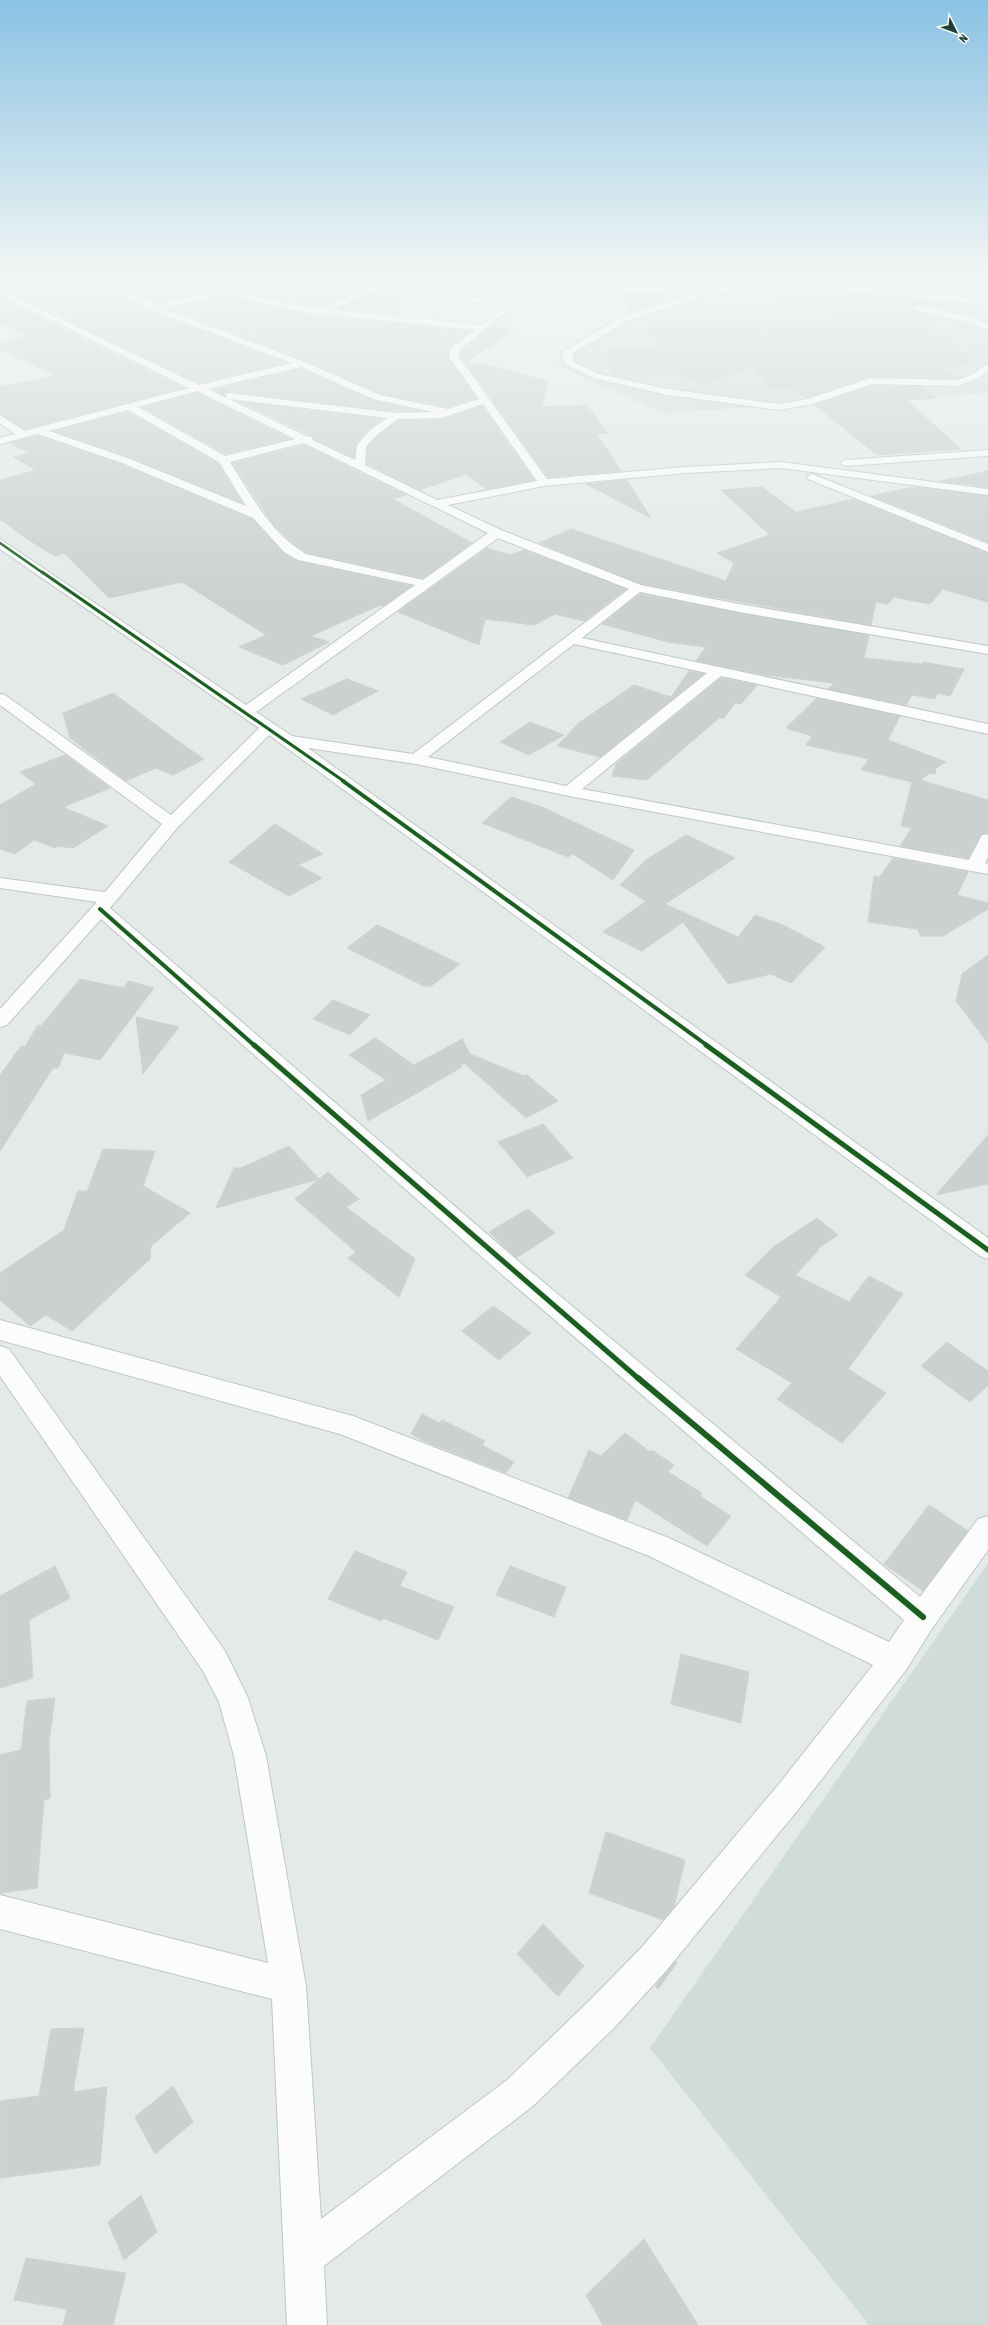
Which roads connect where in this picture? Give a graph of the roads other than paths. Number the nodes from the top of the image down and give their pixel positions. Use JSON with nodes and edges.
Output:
{"nodes":[{"id":1,"x":186,"y":382,"type":"edge"},
{"id":2,"x":235,"y":382,"type":"edge"},
{"id":3,"x":344,"y":382,"type":"edge"},
{"id":4,"x":472,"y":382,"type":"edge"},
{"id":5,"x":625,"y":382,"type":"edge"},
{"id":6,"x":865,"y":382,"type":"edge"},
{"id":7,"x":936,"y":382,"type":"edge"},
{"id":8,"x":959,"y":382,"type":"edge"},
{"id":9,"x":204,"y":391,"type":"junction"},
{"id":10,"x":484,"y":400,"type":"junction"},
{"id":11,"x":129,"y":406,"type":"junction"},
{"id":12,"x":451,"y":413,"type":"junction"},
{"id":13,"x":396,"y":416,"type":"junction"},
{"id":14,"x":0,"y":418,"type":"edge"},
{"id":15,"x":39,"y":431,"type":"junction"},
{"id":16,"x":24,"y":436,"type":"junction"},
{"id":17,"x":308,"y":439,"type":"junction"},
{"id":18,"x":0,"y":441,"type":"edge"},
{"id":19,"x":988,"y":453,"type":"edge"},
{"id":20,"x":223,"y":460,"type":"junction"},
{"id":21,"x":360,"y":465,"type":"junction"},
{"id":22,"x":781,"y":465,"type":"junction"},
{"id":23,"x":798,"y":466,"type":"junction"},
{"id":24,"x":544,"y":482,"type":"junction"},
{"id":25,"x":988,"y":492,"type":"edge"},
{"id":26,"x":438,"y":503,"type":"junction"},
{"id":27,"x":257,"y":515,"type":"junction"},
{"id":28,"x":497,"y":533,"type":"junction"},
{"id":29,"x":0,"y":542,"type":"edge"},
{"id":30,"x":988,"y":548,"type":"edge"},
{"id":31,"x":426,"y":584,"type":"junction"},
{"id":32,"x":638,"y":588,"type":"junction"},
{"id":33,"x":573,"y":640,"type":"junction"},
{"id":34,"x":988,"y":650,"type":"edge"},
{"id":35,"x":717,"y":672,"type":"junction"},
{"id":36,"x":0,"y":698,"type":"edge"},
{"id":37,"x":246,"y":712,"type":"junction"},
{"id":38,"x":267,"y":728,"type":"junction"},
{"id":39,"x":988,"y":729,"type":"edge"},
{"id":40,"x":288,"y":741,"type":"junction"},
{"id":41,"x":416,"y":759,"type":"junction"},
{"id":42,"x":569,"y":791,"type":"junction"},
{"id":43,"x":172,"y":822,"type":"junction"},
{"id":44,"x":988,"y":839,"type":"edge"},
{"id":45,"x":981,"y":868,"type":"edge"},
{"id":46,"x":0,"y":883,"type":"edge"},
{"id":47,"x":105,"y":903,"type":"junction"},
{"id":48,"x":0,"y":1021,"type":"edge"},
{"id":49,"x":988,"y":1250,"type":"edge"},
{"id":50,"x":0,"y":1330,"type":"edge"},
{"id":51,"x":0,"y":1356,"type":"edge"},
{"id":52,"x":988,"y":1528,"type":"edge"},
{"id":53,"x":923,"y":1618,"type":"junction"},
{"id":54,"x":895,"y":1660,"type":"junction"},
{"id":55,"x":0,"y":1912,"type":"edge"},
{"id":56,"x":289,"y":1986,"type":"junction"},
{"id":57,"x":303,"y":2257,"type":"junction"},
{"id":58,"x":307,"y":2325,"type":"edge"}],
"edges":[{"from":1,"to":9,"type":"street"},
{"from":2,"to":9,"type":"street"},
{"from":3,"to":12,"type":"street"},
{"from":4,"to":10,"type":"street"},
{"from":5,"to":6,"type":"street"},
{"from":7,"to":8,"type":"street"},
{"from":9,"to":11,"type":"street"},
{"from":9,"to":13,"type":"street"},
{"from":9,"to":17,"type":"street"},
{"from":10,"to":12,"type":"street"},
{"from":10,"to":24,"type":"street"},
{"from":11,"to":15,"type":"street"},
{"from":11,"to":20,"type":"street"},
{"from":12,"to":13,"type":"street"},
{"from":13,"to":21,"type":"street"},
{"from":14,"to":16,"type":"street"},
{"from":15,"to":16,"type":"street"},
{"from":15,"to":27,"type":"street"},
{"from":16,"to":18,"type":"street"},
{"from":17,"to":20,"type":"street"},
{"from":17,"to":21,"type":"street"},
{"from":19,"to":23,"type":"street"},
{"from":20,"to":27,"type":"street"},
{"from":21,"to":26,"type":"street"},
{"from":22,"to":23,"type":"street"},
{"from":22,"to":24,"type":"street"},
{"from":22,"to":30,"type":"street"},
{"from":23,"to":25,"type":"street"},
{"from":24,"to":26,"type":"street"},
{"from":26,"to":28,"type":"street"},
{"from":27,"to":31,"type":"street"},
{"from":28,"to":31,"type":"street"},
{"from":28,"to":32,"type":"street"},
{"from":29,"to":37,"type":"street"},
{"from":31,"to":37,"type":"street"},
{"from":32,"to":33,"type":"street"},
{"from":32,"to":34,"type":"street"},
{"from":33,"to":35,"type":"street"},
{"from":33,"to":41,"type":"street"},
{"from":35,"to":39,"type":"street"},
{"from":35,"to":42,"type":"street"},
{"from":36,"to":43,"type":"street"},
{"from":37,"to":38,"type":"street"},
{"from":38,"to":40,"type":"street"},
{"from":38,"to":43,"type":"street"},
{"from":40,"to":41,"type":"street"},
{"from":40,"to":49,"type":"street"},
{"from":41,"to":42,"type":"street"},
{"from":42,"to":45,"type":"street"},
{"from":43,"to":47,"type":"street"},
{"from":44,"to":45,"type":"street"},
{"from":46,"to":47,"type":"street"},
{"from":47,"to":48,"type":"street"},
{"from":47,"to":53,"type":"street"},
{"from":50,"to":54,"type":"street"},
{"from":51,"to":56,"type":"street"},
{"from":52,"to":53,"type":"street"},
{"from":53,"to":54,"type":"street"},
{"from":54,"to":57,"type":"street"},
{"from":55,"to":56,"type":"street"},
{"from":56,"to":57,"type":"street"},
{"from":57,"to":58,"type":"street"}]}
